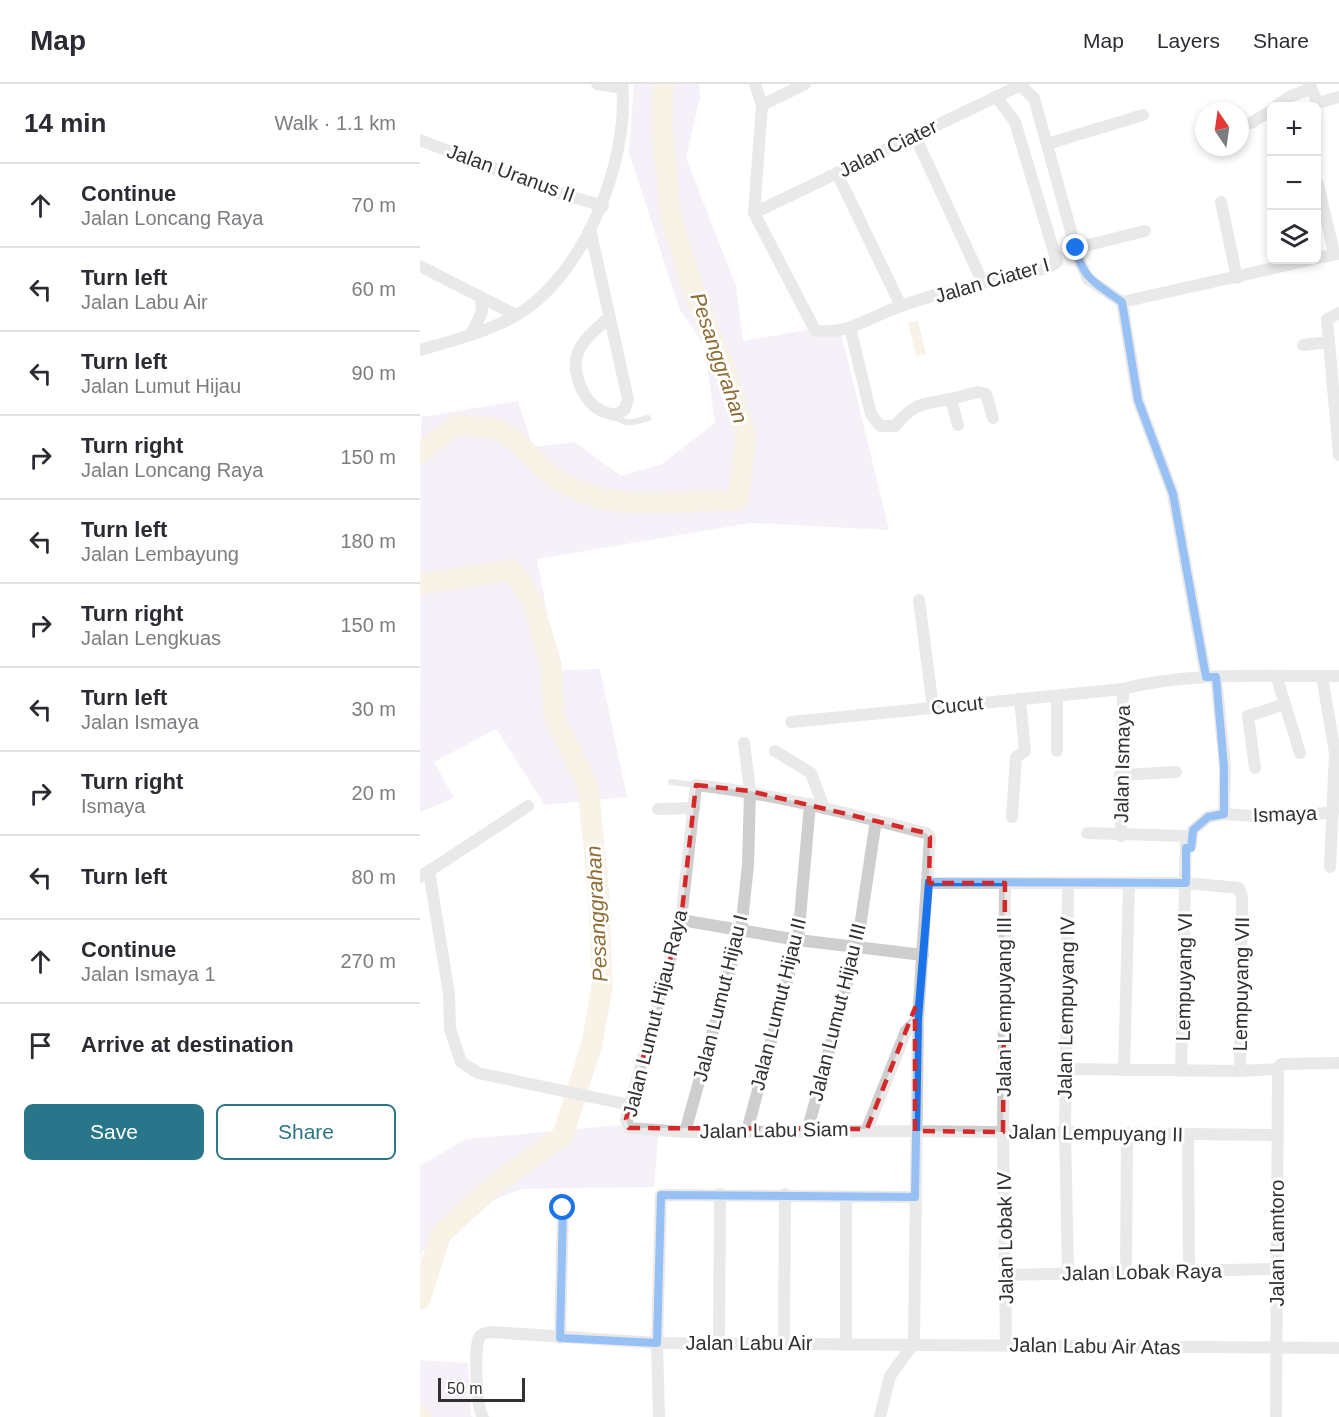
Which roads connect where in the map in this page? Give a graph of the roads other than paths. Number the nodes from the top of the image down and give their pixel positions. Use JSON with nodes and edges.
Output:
{"nodes":[{"id":1,"x":597,"y":84,"type":"edge"},
{"id":2,"x":755,"y":84,"type":"edge"},
{"id":3,"x":805,"y":84,"type":"edge"},
{"id":4,"x":1022,"y":84,"type":"edge"},
{"id":5,"x":623,"y":86,"type":"edge"},
{"id":6,"x":1310,"y":86,"type":"edge"},
{"id":7,"x":996,"y":96,"type":"junction"},
{"id":8,"x":1339,"y":97,"type":"edge"},
{"id":9,"x":1282,"y":102,"type":"edge"},
{"id":10,"x":762,"y":105,"type":"junction"},
{"id":11,"x":1267,"y":113,"type":"edge"},
{"id":12,"x":1143,"y":115,"type":"dead end"},
{"id":13,"x":1251,"y":123,"type":"dead end"},
{"id":14,"x":915,"y":136,"type":"junction"},
{"id":15,"x":420,"y":140,"type":"edge"},
{"id":16,"x":1047,"y":144,"type":"junction"},
{"id":17,"x":837,"y":173,"type":"junction"},
{"id":18,"x":1321,"y":195,"type":"edge"},
{"id":19,"x":1221,"y":202,"type":"dead end"},
{"id":20,"x":603,"y":206,"type":"junction"},
{"id":21,"x":754,"y":213,"type":"junction"},
{"id":22,"x":590,"y":229,"type":"junction"},
{"id":23,"x":1145,"y":231,"type":"dead end"},
{"id":24,"x":1076,"y":248,"type":"junction"},
{"id":25,"x":1337,"y":253,"type":"edge"},
{"id":26,"x":1321,"y":257,"type":"edge"},
{"id":27,"x":1286,"y":264,"type":"edge"},
{"id":28,"x":420,"y":266,"type":"edge"},
{"id":29,"x":1237,"y":278,"type":"junction"},
{"id":30,"x":983,"y":283,"type":"junction"},
{"id":31,"x":481,"y":298,"type":"junction"},
{"id":32,"x":1122,"y":302,"type":"junction"},
{"id":33,"x":901,"y":306,"type":"junction"},
{"id":34,"x":1339,"y":313,"type":"edge"},
{"id":35,"x":516,"y":315,"type":"junction"},
{"id":36,"x":610,"y":317,"type":"junction"},
{"id":37,"x":850,"y":328,"type":"junction"},
{"id":38,"x":471,"y":335,"type":"junction"},
{"id":39,"x":1329,"y":342,"type":"junction"},
{"id":40,"x":1303,"y":345,"type":"dead end"},
{"id":41,"x":420,"y":350,"type":"edge"},
{"id":42,"x":951,"y":399,"type":"junction"},
{"id":43,"x":616,"y":415,"type":"junction"},
{"id":44,"x":648,"y":418,"type":"dead end"},
{"id":45,"x":993,"y":418,"type":"dead end"},
{"id":46,"x":958,"y":426,"type":"dead end"},
{"id":47,"x":1339,"y":455,"type":"edge"},
{"id":48,"x":919,"y":600,"type":"dead end"},
{"id":49,"x":1339,"y":666,"type":"edge"},
{"id":50,"x":1322,"y":676,"type":"junction"},
{"id":51,"x":1339,"y":676,"type":"edge"},
{"id":52,"x":1211,"y":677,"type":"junction"},
{"id":53,"x":1277,"y":678,"type":"junction"},
{"id":54,"x":1123,"y":689,"type":"junction"},
{"id":55,"x":1057,"y":696,"type":"junction"},
{"id":56,"x":1020,"y":699,"type":"junction"},
{"id":57,"x":1285,"y":704,"type":"junction"},
{"id":58,"x":933,"y":708,"type":"junction"},
{"id":59,"x":791,"y":722,"type":"dead end"},
{"id":60,"x":744,"y":743,"type":"dead end"},
{"id":61,"x":775,"y":751,"type":"dead end"},
{"id":62,"x":1057,"y":752,"type":"dead end"},
{"id":63,"x":1300,"y":753,"type":"dead end"},
{"id":64,"x":1255,"y":768,"type":"dead end"},
{"id":65,"x":1176,"y":772,"type":"dead end"},
{"id":66,"x":1120,"y":776,"type":"junction"},
{"id":67,"x":671,"y":782,"type":"dead end"},
{"id":68,"x":696,"y":785,"type":"junction"},
{"id":69,"x":750,"y":791,"type":"junction"},
{"id":70,"x":810,"y":804,"type":"junction"},
{"id":71,"x":528,"y":806,"type":"dead end"},
{"id":72,"x":657,"y":808,"type":"dead end"},
{"id":73,"x":694,"y":808,"type":"junction"},
{"id":74,"x":824,"y":808,"type":"junction"},
{"id":75,"x":1333,"y":812,"type":"junction"},
{"id":76,"x":1224,"y":814,"type":"junction"},
{"id":77,"x":1012,"y":817,"type":"dead end"},
{"id":78,"x":876,"y":820,"type":"junction"},
{"id":79,"x":1086,"y":833,"type":"dead end"},
{"id":80,"x":1120,"y":836,"type":"junction"},
{"id":81,"x":1186,"y":848,"type":"junction"},
{"id":82,"x":1330,"y":867,"type":"dead end"},
{"id":83,"x":424,"y":874,"type":"edge"},
{"id":84,"x":929,"y":882,"type":"junction"},
{"id":85,"x":1005,"y":883,"type":"junction"},
{"id":86,"x":1068,"y":883,"type":"junction"},
{"id":87,"x":1129,"y":883,"type":"junction"},
{"id":88,"x":1186,"y":883,"type":"junction"},
{"id":89,"x":681,"y":920,"type":"junction"},
{"id":90,"x":741,"y":930,"type":"junction"},
{"id":91,"x":798,"y":940,"type":"junction"},
{"id":92,"x":857,"y":947,"type":"junction"},
{"id":93,"x":923,"y":955,"type":"junction"},
{"id":94,"x":918,"y":1019,"type":"junction"},
{"id":95,"x":1339,"y":1063,"type":"edge"},
{"id":96,"x":1065,"y":1069,"type":"junction"},
{"id":97,"x":1278,"y":1069,"type":"junction"},
{"id":98,"x":1124,"y":1070,"type":"junction"},
{"id":99,"x":1182,"y":1071,"type":"junction"},
{"id":100,"x":1240,"y":1071,"type":"junction"},
{"id":101,"x":630,"y":1105,"type":"junction"},
{"id":102,"x":867,"y":1129,"type":"junction"},
{"id":103,"x":633,"y":1130,"type":"joint"},
{"id":104,"x":747,"y":1131,"type":"junction"},
{"id":105,"x":915,"y":1131,"type":"junction"},
{"id":106,"x":685,"y":1132,"type":"junction"},
{"id":107,"x":807,"y":1132,"type":"junction"},
{"id":108,"x":1003,"y":1132,"type":"junction"},
{"id":109,"x":1065,"y":1132,"type":"junction"},
{"id":110,"x":1127,"y":1133,"type":"junction"},
{"id":111,"x":1188,"y":1134,"type":"junction"},
{"id":112,"x":1277,"y":1135,"type":"junction"},
{"id":113,"x":720,"y":1194,"type":"junction"},
{"id":114,"x":785,"y":1194,"type":"junction"},
{"id":115,"x":846,"y":1197,"type":"junction"},
{"id":116,"x":915,"y":1197,"type":"junction"},
{"id":117,"x":563,"y":1208,"type":"dead end"},
{"id":118,"x":1277,"y":1269,"type":"junction"},
{"id":119,"x":1190,"y":1271,"type":"junction"},
{"id":120,"x":1126,"y":1272,"type":"junction"},
{"id":121,"x":1068,"y":1274,"type":"junction"},
{"id":122,"x":1007,"y":1275,"type":"junction"},
{"id":123,"x":560,"y":1338,"type":"junction"},
{"id":124,"x":657,"y":1343,"type":"junction"},
{"id":125,"x":719,"y":1343,"type":"junction"},
{"id":126,"x":846,"y":1343,"type":"junction"},
{"id":127,"x":914,"y":1343,"type":"junction"},
{"id":128,"x":784,"y":1344,"type":"junction"},
{"id":129,"x":1006,"y":1345,"type":"junction"},
{"id":130,"x":1276,"y":1348,"type":"junction"},
{"id":131,"x":1339,"y":1348,"type":"edge"},
{"id":132,"x":483,"y":1417,"type":"edge"},
{"id":133,"x":659,"y":1417,"type":"edge"},
{"id":134,"x":880,"y":1417,"type":"edge"},
{"id":135,"x":1276,"y":1417,"type":"edge"}],
"edges":[{"from":1,"to":5,"type":"street"},
{"from":2,"to":10,"type":"street"},
{"from":3,"to":10,"type":"street"},
{"from":4,"to":7,"type":"street","name":"Jalan Ciater"},
{"from":4,"to":16,"type":"street"},
{"from":5,"to":20,"type":"street"},
{"from":6,"to":8,"type":"street"},
{"from":6,"to":9,"type":"street"},
{"from":7,"to":14,"type":"street","name":"Jalan Ciater"},
{"from":7,"to":30,"type":"street","name":"Jalan Ciater I"},
{"from":10,"to":21,"type":"street"},
{"from":11,"to":13,"type":"street"},
{"from":12,"to":16,"type":"street"},
{"from":14,"to":17,"type":"street","name":"Jalan Ciater"},
{"from":14,"to":30,"type":"street"},
{"from":15,"to":20,"type":"street","name":"Jalan Uranus II"},
{"from":16,"to":24,"type":"street"},
{"from":17,"to":21,"type":"street","name":"Jalan Ciater"},
{"from":17,"to":33,"type":"street"},
{"from":18,"to":25,"type":"street"},
{"from":19,"to":29,"type":"street"},
{"from":20,"to":22,"type":"street"},
{"from":21,"to":37,"type":"street","name":"Jalan Ciater I"},
{"from":22,"to":35,"type":"street"},
{"from":22,"to":36,"type":"street"},
{"from":23,"to":24,"type":"street"},
{"from":24,"to":32,"type":"street"},
{"from":25,"to":26,"type":"street"},
{"from":27,"to":29,"type":"street"},
{"from":28,"to":31,"type":"street"},
{"from":29,"to":32,"type":"street"},
{"from":30,"to":33,"type":"street","name":"Jalan Ciater I"},
{"from":31,"to":35,"type":"street"},
{"from":31,"to":38,"type":"street"},
{"from":32,"to":52,"type":"street"},
{"from":33,"to":37,"type":"street","name":"Jalan Ciater I"},
{"from":34,"to":39,"type":"street"},
{"from":35,"to":38,"type":"street"},
{"from":36,"to":43,"type":"street"},
{"from":36,"to":43,"type":"street"},
{"from":37,"to":42,"type":"street"},
{"from":38,"to":41,"type":"street"},
{"from":39,"to":40,"type":"street"},
{"from":39,"to":47,"type":"street"},
{"from":42,"to":45,"type":"street"},
{"from":42,"to":46,"type":"street"},
{"from":43,"to":44,"type":"lane"},
{"from":48,"to":58,"type":"street"},
{"from":49,"to":51,"type":"street"},
{"from":50,"to":51,"type":"street","name":"Jalan Ismaya"},
{"from":50,"to":53,"type":"street","name":"Jalan Ismaya"},
{"from":50,"to":75,"type":"street"},
{"from":52,"to":53,"type":"street","name":"Jalan Ismaya"},
{"from":52,"to":54,"type":"street","name":"Jalan Ismaya"},
{"from":52,"to":76,"type":"street"},
{"from":53,"to":57,"type":"street"},
{"from":54,"to":55,"type":"street","name":"Cucut"},
{"from":54,"to":66,"type":"street","name":"Jalan Ismaya"},
{"from":55,"to":56,"type":"street","name":"Cucut"},
{"from":55,"to":62,"type":"street"},
{"from":56,"to":58,"type":"street","name":"Cucut"},
{"from":56,"to":77,"type":"street"},
{"from":57,"to":63,"type":"street"},
{"from":57,"to":64,"type":"street"},
{"from":58,"to":59,"type":"street","name":"Cucut"},
{"from":60,"to":69,"type":"street","name":"Jalan Lumut Hijau I"},
{"from":61,"to":74,"type":"street"},
{"from":65,"to":66,"type":"street"},
{"from":66,"to":80,"type":"street","name":"Jalan Ismaya"},
{"from":67,"to":68,"type":"lane"},
{"from":68,"to":69,"type":"street"},
{"from":68,"to":73,"type":"street","name":"Jalan Lumut Hijau Raya"},
{"from":69,"to":70,"type":"street"},
{"from":69,"to":90,"type":"street","name":"Jalan Lumut Hijau I"},
{"from":70,"to":74,"type":"street"},
{"from":70,"to":91,"type":"street","name":"Jalan Lumut Hijau II"},
{"from":71,"to":83,"type":"street"},
{"from":72,"to":73,"type":"street"},
{"from":73,"to":89,"type":"street","name":"Jalan Lumut Hijau Raya"},
{"from":74,"to":78,"type":"street"},
{"from":75,"to":76,"type":"street","name":"Ismaya"},
{"from":75,"to":82,"type":"street"},
{"from":76,"to":81,"type":"street","name":"Ismaya"},
{"from":78,"to":84,"type":"street"},
{"from":78,"to":92,"type":"street","name":"Jalan Lumut Hijau III"},
{"from":79,"to":80,"type":"street"},
{"from":80,"to":81,"type":"street","name":"Jalan Ismaya"},
{"from":81,"to":88,"type":"street"},
{"from":83,"to":101,"type":"street"},
{"from":84,"to":85,"type":"street"},
{"from":84,"to":93,"type":"street"},
{"from":85,"to":86,"type":"street"},
{"from":85,"to":108,"type":"street","name":"Jalan Lempuyang III"},
{"from":86,"to":87,"type":"street"},
{"from":86,"to":96,"type":"street","name":"Jalan Lempuyang IV"},
{"from":87,"to":88,"type":"street"},
{"from":87,"to":98,"type":"street"},
{"from":88,"to":99,"type":"street","name":"Lempuyang VI"},
{"from":88,"to":100,"type":"street","name":"Lempuyang VII"},
{"from":89,"to":90,"type":"street"},
{"from":89,"to":101,"type":"street","name":"Jalan Lumut Hijau Raya"},
{"from":90,"to":91,"type":"street"},
{"from":90,"to":106,"type":"street","name":"Jalan Lumut Hijau I"},
{"from":91,"to":92,"type":"street"},
{"from":91,"to":104,"type":"street","name":"Jalan Lumut Hijau II"},
{"from":92,"to":93,"type":"street"},
{"from":92,"to":107,"type":"street","name":"Jalan Lumut Hijau III"},
{"from":93,"to":94,"type":"street"},
{"from":94,"to":102,"type":"street"},
{"from":94,"to":105,"type":"street"},
{"from":95,"to":97,"type":"street"},
{"from":96,"to":98,"type":"street"},
{"from":96,"to":109,"type":"street","name":"Jalan Lempuyang IV"},
{"from":97,"to":100,"type":"street"},
{"from":97,"to":112,"type":"street","name":"Jalan Lamtoro"},
{"from":98,"to":99,"type":"street"},
{"from":99,"to":100,"type":"street"},
{"from":101,"to":103,"type":"street","name":"Jalan Lumut Hijau Raya"},
{"from":102,"to":105,"type":"street","name":"Jalan Labu Siam"},
{"from":102,"to":107,"type":"street","name":"Jalan Labu Siam"},
{"from":103,"to":106,"type":"street","name":"Jalan Labu Siam"},
{"from":104,"to":106,"type":"street","name":"Jalan Labu Siam"},
{"from":104,"to":107,"type":"street","name":"Jalan Labu Siam"},
{"from":105,"to":108,"type":"street","name":"Jalan Lempuyang II"},
{"from":105,"to":116,"type":"street"},
{"from":108,"to":109,"type":"street","name":"Jalan Lempuyang II"},
{"from":108,"to":122,"type":"street","name":"Jalan Lobak IV"},
{"from":109,"to":110,"type":"street","name":"Jalan Lempuyang II"},
{"from":109,"to":121,"type":"street","name":"Jalan Lempuyang IV"},
{"from":110,"to":111,"type":"street","name":"Jalan Lempuyang II"},
{"from":110,"to":120,"type":"street"},
{"from":111,"to":112,"type":"street","name":"Jalan Lempuyang II"},
{"from":111,"to":119,"type":"street"},
{"from":112,"to":118,"type":"street","name":"Jalan Lamtoro"},
{"from":113,"to":114,"type":"street"},
{"from":113,"to":124,"type":"street"},
{"from":113,"to":125,"type":"street"},
{"from":114,"to":115,"type":"street"},
{"from":114,"to":128,"type":"street"},
{"from":115,"to":116,"type":"street"},
{"from":115,"to":126,"type":"street"},
{"from":116,"to":127,"type":"street"},
{"from":117,"to":123,"type":"street"},
{"from":118,"to":119,"type":"street","name":"Jalan Lobak Raya"},
{"from":118,"to":130,"type":"street","name":"Jalan Lamtoro"},
{"from":119,"to":120,"type":"street","name":"Jalan Lobak Raya"},
{"from":120,"to":121,"type":"street","name":"Jalan Lobak Raya"},
{"from":121,"to":122,"type":"street","name":"Jalan Lobak Raya"},
{"from":122,"to":129,"type":"street","name":"Jalan Lobak IV"},
{"from":123,"to":124,"type":"street","name":"Jalan Labu Air"},
{"from":123,"to":132,"type":"street","name":"Jalan Labu Air"},
{"from":124,"to":125,"type":"street","name":"Jalan Labu Air"},
{"from":124,"to":133,"type":"street"},
{"from":125,"to":128,"type":"street","name":"Jalan Labu Air"},
{"from":126,"to":127,"type":"street","name":"Jalan Labu Air"},
{"from":126,"to":128,"type":"street","name":"Jalan Labu Air"},
{"from":127,"to":129,"type":"street","name":"Jalan Labu Air Atas"},
{"from":127,"to":134,"type":"street"},
{"from":129,"to":130,"type":"street","name":"Jalan Labu Air Atas"},
{"from":130,"to":131,"type":"street","name":"Jalan Labu Air Atas"},
{"from":130,"to":135,"type":"street","name":"Jalan Lamtoro"}]}
